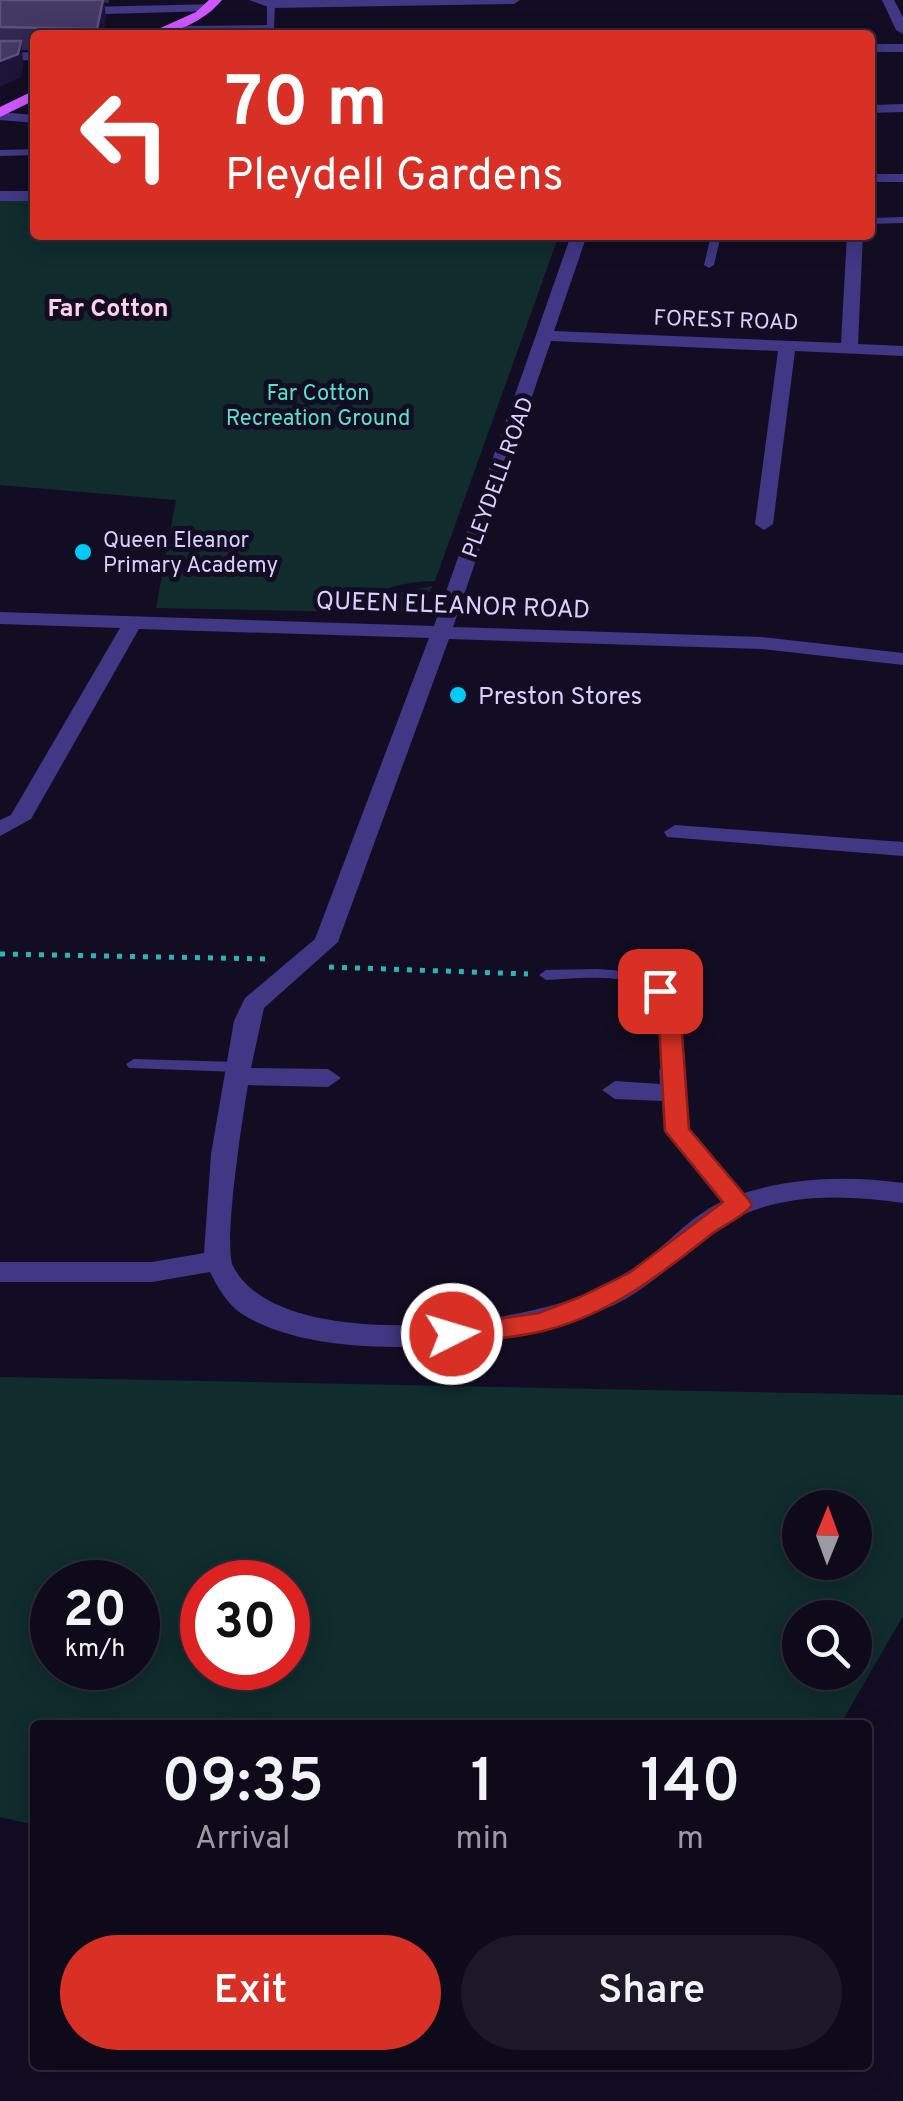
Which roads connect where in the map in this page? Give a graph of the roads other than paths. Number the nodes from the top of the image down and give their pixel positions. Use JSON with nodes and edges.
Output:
{"nodes":[{"id":1,"x":255,"y":0,"type":"edge"},
{"id":2,"x":514,"y":0,"type":"edge"},
{"id":3,"x":888,"y":0,"type":"edge"},
{"id":4,"x":232,"y":2,"type":"edge"},
{"id":5,"x":294,"y":2,"type":"edge"},
{"id":6,"x":214,"y":4,"type":"edge"},
{"id":7,"x":271,"y":4,"type":"junction"},
{"id":8,"x":0,"y":13,"type":"edge"},
{"id":9,"x":186,"y":28,"type":"junction"},
{"id":10,"x":162,"y":30,"type":"edge"},
{"id":11,"x":181,"y":30,"type":"edge"},
{"id":12,"x":903,"y":30,"type":"edge"},
{"id":13,"x":875,"y":48,"type":"edge"},
{"id":14,"x":903,"y":48,"type":"edge"},
{"id":15,"x":30,"y":56,"type":"edge"},
{"id":16,"x":0,"y":57,"type":"edge"},
{"id":17,"x":30,"y":97,"type":"edge"},
{"id":18,"x":903,"y":108,"type":"edge"},
{"id":19,"x":875,"y":109,"type":"edge"},
{"id":20,"x":0,"y":114,"type":"edge"},
{"id":21,"x":30,"y":117,"type":"edge"},
{"id":22,"x":30,"y":152,"type":"edge"},
{"id":23,"x":0,"y":153,"type":"edge"},
{"id":24,"x":875,"y":178,"type":"edge"},
{"id":25,"x":903,"y":178,"type":"edge"},
{"id":26,"x":0,"y":196,"type":"edge"},
{"id":27,"x":30,"y":196,"type":"edge"},
{"id":28,"x":903,"y":220,"type":"edge"},
{"id":29,"x":875,"y":221,"type":"edge"},
{"id":30,"x":576,"y":240,"type":"edge"},
{"id":31,"x":715,"y":240,"type":"edge"},
{"id":32,"x":854,"y":240,"type":"edge"},
{"id":33,"x":709,"y":265,"type":"dead end"},
{"id":34,"x":547,"y":336,"type":"junction"},
{"id":35,"x":786,"y":344,"type":"junction"},
{"id":36,"x":849,"y":346,"type":"junction"},
{"id":37,"x":903,"y":350,"type":"edge"},
{"id":38,"x":764,"y":524,"type":"dead end"},
{"id":39,"x":0,"y":618,"type":"edge"},
{"id":40,"x":132,"y":622,"type":"junction"},
{"id":41,"x":442,"y":631,"type":"junction"},
{"id":42,"x":903,"y":659,"type":"edge"},
{"id":43,"x":0,"y":829,"type":"edge"},
{"id":44,"x":675,"y":832,"type":"dead end"},
{"id":45,"x":903,"y":850,"type":"edge"},
{"id":46,"x":546,"y":974,"type":"dead end"},
{"id":47,"x":134,"y":1064,"type":"dead end"},
{"id":48,"x":237,"y":1072,"type":"junction"},
{"id":49,"x":328,"y":1078,"type":"dead end"},
{"id":50,"x":673,"y":1082,"type":"junction"},
{"id":51,"x":616,"y":1090,"type":"dead end"},
{"id":52,"x":903,"y":1193,"type":"edge"},
{"id":53,"x":740,"y":1205,"type":"junction"},
{"id":54,"x":217,"y":1261,"type":"junction"},
{"id":55,"x":0,"y":1272,"type":"edge"}],
"edges":[{"from":1,"to":7,"type":"street"},
{"from":2,"to":5,"type":"street"},
{"from":3,"to":12,"type":"street"},
{"from":4,"to":9,"type":"main road"},
{"from":5,"to":7,"type":"street"},
{"from":6,"to":8,"type":"street"},
{"from":6,"to":10,"type":"main road"},
{"from":7,"to":9,"type":"lane"},
{"from":9,"to":11,"type":"main road"},
{"from":13,"to":14,"type":"street"},
{"from":15,"to":16,"type":"street"},
{"from":17,"to":20,"type":"main road"},
{"from":18,"to":19,"type":"street"},
{"from":20,"to":21,"type":"street"},
{"from":22,"to":23,"type":"lane"},
{"from":24,"to":25,"type":"street"},
{"from":26,"to":27,"type":"street"},
{"from":28,"to":29,"type":"lane"},
{"from":30,"to":34,"type":"street","name":"PLEYDELL ROAD"},
{"from":31,"to":33,"type":"lane"},
{"from":32,"to":36,"type":"street"},
{"from":34,"to":35,"type":"street","name":"FOREST ROAD"},
{"from":34,"to":41,"type":"street","name":"PLEYDELL ROAD"},
{"from":35,"to":36,"type":"street","name":"FOREST ROAD"},
{"from":35,"to":38,"type":"street"},
{"from":36,"to":37,"type":"street","name":"FOREST ROAD"},
{"from":39,"to":40,"type":"street","name":"QUEEN ELEANOR ROAD"},
{"from":40,"to":41,"type":"street","name":"QUEEN ELEANOR ROAD"},
{"from":40,"to":43,"type":"street"},
{"from":41,"to":42,"type":"street","name":"QUEEN ELEANOR ROAD"},
{"from":41,"to":48,"type":"street","name":"PLEYDELL ROAD"},
{"from":44,"to":45,"type":"street"},
{"from":46,"to":50,"type":"lane"},
{"from":47,"to":48,"type":"lane"},
{"from":48,"to":49,"type":"street"},
{"from":48,"to":54,"type":"street"},
{"from":50,"to":51,"type":"street"},
{"from":50,"to":53,"type":"street"},
{"from":52,"to":53,"type":"street"},
{"from":53,"to":54,"type":"street"},
{"from":54,"to":55,"type":"street"}]}
